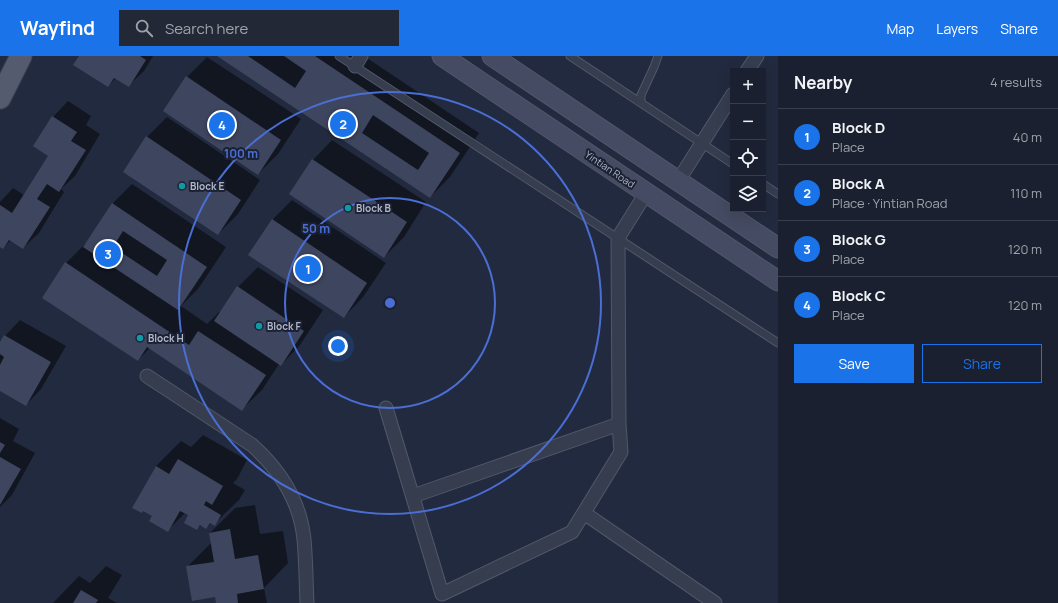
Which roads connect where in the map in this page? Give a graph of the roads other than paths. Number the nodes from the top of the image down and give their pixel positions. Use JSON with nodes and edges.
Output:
{"nodes":[{"id":1,"x":21,"y":56,"type":"edge"},
{"id":2,"x":340,"y":56,"type":"edge"},
{"id":3,"x":442,"y":56,"type":"edge"},
{"id":4,"x":492,"y":56,"type":"edge"},
{"id":5,"x":570,"y":56,"type":"edge"},
{"id":6,"x":658,"y":56,"type":"edge"},
{"id":7,"x":757,"y":56,"type":"edge"},
{"id":8,"x":358,"y":61,"type":"edge"},
{"id":9,"x":749,"y":68,"type":"edge"},
{"id":10,"x":0,"y":98,"type":"edge"},
{"id":11,"x":730,"y":99,"type":"edge"},
{"id":12,"x":641,"y":103,"type":"junction"},
{"id":13,"x":701,"y":143,"type":"junction"},
{"id":14,"x":730,"y":162,"type":"edge"},
{"id":15,"x":678,"y":181,"type":"junction"},
{"id":16,"x":766,"y":186,"type":"edge"},
{"id":17,"x":646,"y":193,"type":"junction"},
{"id":18,"x":778,"y":194,"type":"edge"},
{"id":19,"x":618,"y":238,"type":"junction"},
{"id":20,"x":778,"y":248,"type":"edge"},
{"id":21,"x":778,"y":281,"type":"edge"},
{"id":22,"x":778,"y":343,"type":"edge"},
{"id":23,"x":147,"y":376,"type":"dead end"},
{"id":24,"x":386,"y":408,"type":"dead end"},
{"id":25,"x":619,"y":424,"type":"junction"},
{"id":26,"x":413,"y":496,"type":"junction"},
{"id":27,"x":584,"y":513,"type":"junction"},
{"id":28,"x":306,"y":603,"type":"edge"},
{"id":29,"x":715,"y":603,"type":"edge"}],
"edges":[{"from":1,"to":10,"type":"main road"},
{"from":2,"to":8,"type":"lane"},
{"from":3,"to":17,"type":"street","name":"Yintian Road"},
{"from":4,"to":15,"type":"street"},
{"from":5,"to":12,"type":"lane"},
{"from":6,"to":12,"type":"lane"},
{"from":7,"to":9,"type":"street"},
{"from":8,"to":19,"type":"lane"},
{"from":11,"to":13,"type":"street"},
{"from":12,"to":13,"type":"lane"},
{"from":13,"to":14,"type":"lane"},
{"from":13,"to":15,"type":"street"},
{"from":15,"to":20,"type":"street"},
{"from":16,"to":18,"type":"lane"},
{"from":17,"to":19,"type":"street"},
{"from":17,"to":21,"type":"street","name":"Yintian Road"},
{"from":19,"to":22,"type":"lane"},
{"from":19,"to":25,"type":"street"},
{"from":23,"to":28,"type":"street"},
{"from":24,"to":26,"type":"street"},
{"from":25,"to":26,"type":"street"},
{"from":25,"to":27,"type":"street"},
{"from":26,"to":27,"type":"street"},
{"from":27,"to":29,"type":"street"}]}
